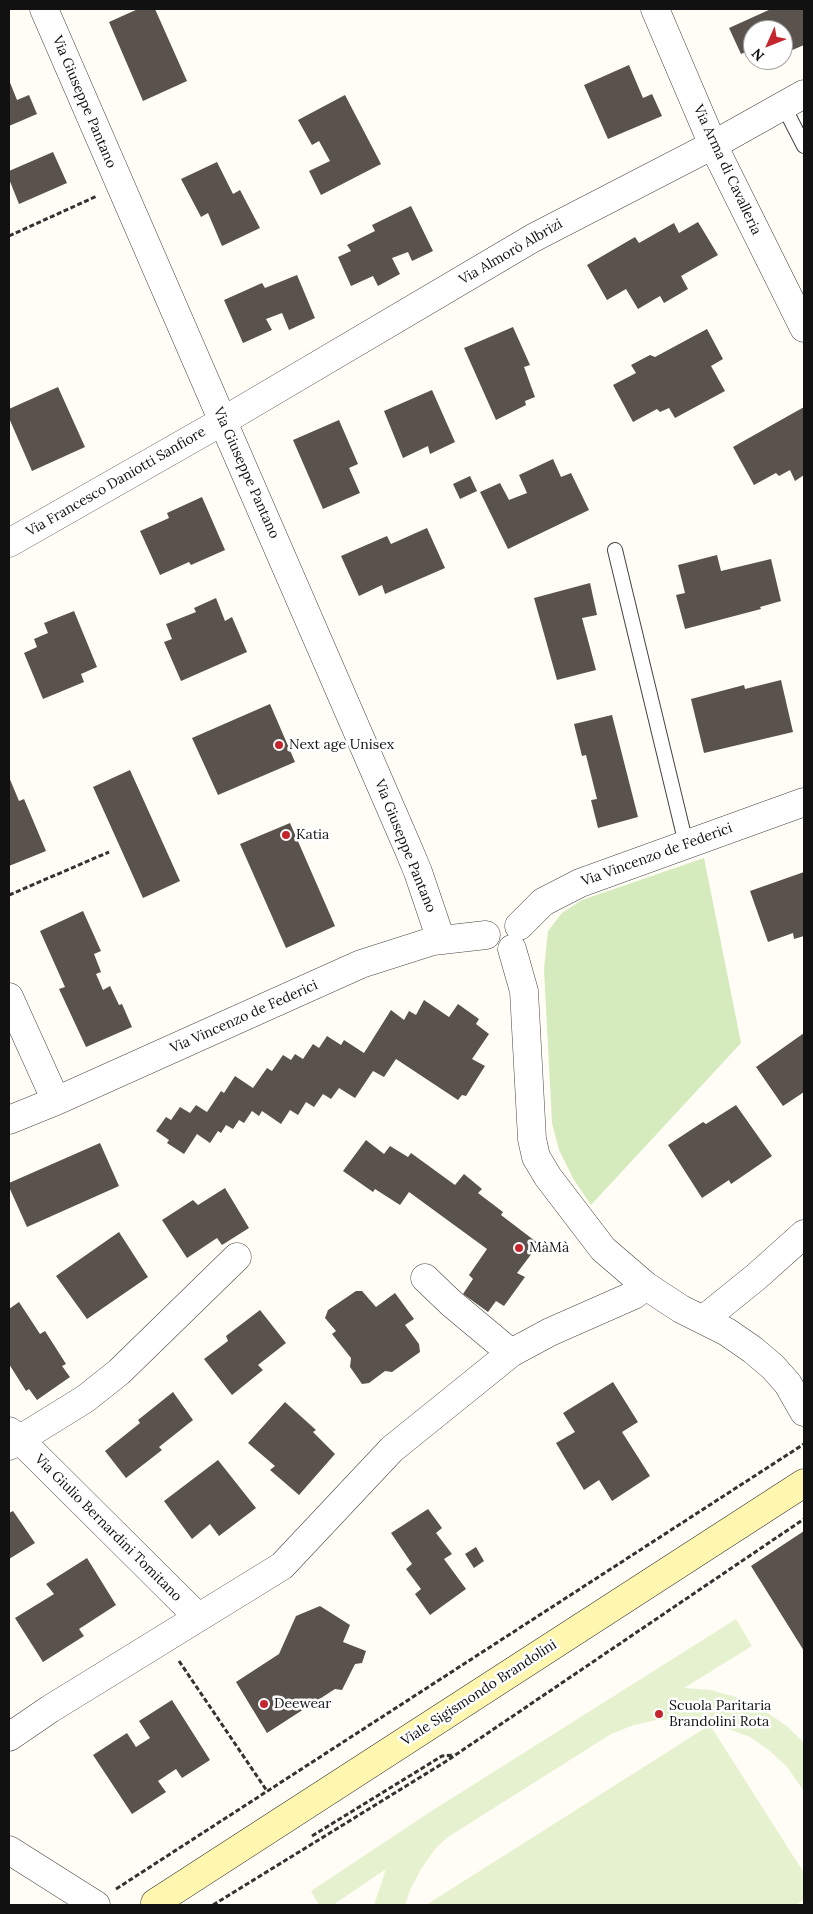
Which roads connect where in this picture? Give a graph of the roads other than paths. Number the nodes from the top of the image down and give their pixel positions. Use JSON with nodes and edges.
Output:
{"nodes":[{"id":1,"x":44,"y":9,"type":"edge"},
{"id":2,"x":655,"y":9,"type":"edge"},
{"id":3,"x":793,"y":100,"type":"edge"},
{"id":4,"x":712,"y":145,"type":"junction"},
{"id":5,"x":804,"y":146,"type":"edge"},
{"id":6,"x":804,"y":328,"type":"edge"},
{"id":7,"x":223,"y":422,"type":"junction"},
{"id":8,"x":9,"y":543,"type":"edge"},
{"id":9,"x":614,"y":550,"type":"dead end"},
{"id":10,"x":804,"y":802,"type":"edge"},
{"id":11,"x":686,"y":844,"type":"junction"},
{"id":12,"x":516,"y":938,"type":"junction"},
{"id":13,"x":441,"y":940,"type":"junction"},
{"id":14,"x":9,"y":997,"type":"edge"},
{"id":15,"x":56,"y":1101,"type":"junction"},
{"id":16,"x":9,"y":1120,"type":"edge"},
{"id":17,"x":804,"y":1234,"type":"edge"},
{"id":18,"x":238,"y":1257,"type":"dead end"},
{"id":19,"x":425,"y":1278,"type":"dead end"},
{"id":20,"x":646,"y":1286,"type":"junction"},
{"id":21,"x":704,"y":1319,"type":"junction"},
{"id":22,"x":512,"y":1353,"type":"junction"},
{"id":23,"x":804,"y":1412,"type":"edge"},
{"id":24,"x":12,"y":1439,"type":"edge"},
{"id":25,"x":804,"y":1483,"type":"edge"},
{"id":26,"x":198,"y":1618,"type":"junction"},
{"id":27,"x":9,"y":1737,"type":"edge"},
{"id":28,"x":9,"y":1850,"type":"edge"},
{"id":29,"x":155,"y":1903,"type":"dead end"},
{"id":30,"x":95,"y":1904,"type":"edge"}],
"edges":[{"from":1,"to":7,"type":"street","name":"Via Giuseppe Pantano"},
{"from":2,"to":4,"type":"street","name":"Via Arma di Cavalleria"},
{"from":3,"to":4,"type":"street","name":"Via Almorò Albrizi"},
{"from":3,"to":5,"type":"lane"},
{"from":4,"to":6,"type":"street","name":"Via Arma di Cavalleria"},
{"from":4,"to":7,"type":"street","name":"Via Almorò Albrizi"},
{"from":7,"to":8,"type":"street","name":"Via Francesco Daniotti Sanfiore"},
{"from":7,"to":13,"type":"street","name":"Via Giuseppe Pantano"},
{"from":9,"to":11,"type":"lane"},
{"from":10,"to":11,"type":"street","name":"Via Vincenzo de Federici"},
{"from":11,"to":12,"type":"street","name":"Via Vincenzo de Federici"},
{"from":12,"to":13,"type":"street","name":"Via Vincenzo de Federici"},
{"from":12,"to":20,"type":"street"},
{"from":13,"to":15,"type":"street","name":"Via Vincenzo de Federici"},
{"from":14,"to":15,"type":"street"},
{"from":15,"to":16,"type":"street","name":"Via Vincenzo de Federici"},
{"from":17,"to":21,"type":"street"},
{"from":18,"to":24,"type":"street"},
{"from":19,"to":22,"type":"street"},
{"from":20,"to":21,"type":"street"},
{"from":20,"to":22,"type":"street"},
{"from":21,"to":23,"type":"street"},
{"from":22,"to":26,"type":"street"},
{"from":24,"to":26,"type":"street","name":"Via Giulio Bernardini Tomitano"},
{"from":25,"to":29,"type":"main road","name":"Viale Sigismondo Brandolini"},
{"from":26,"to":27,"type":"street"},
{"from":28,"to":30,"type":"street"}]}
